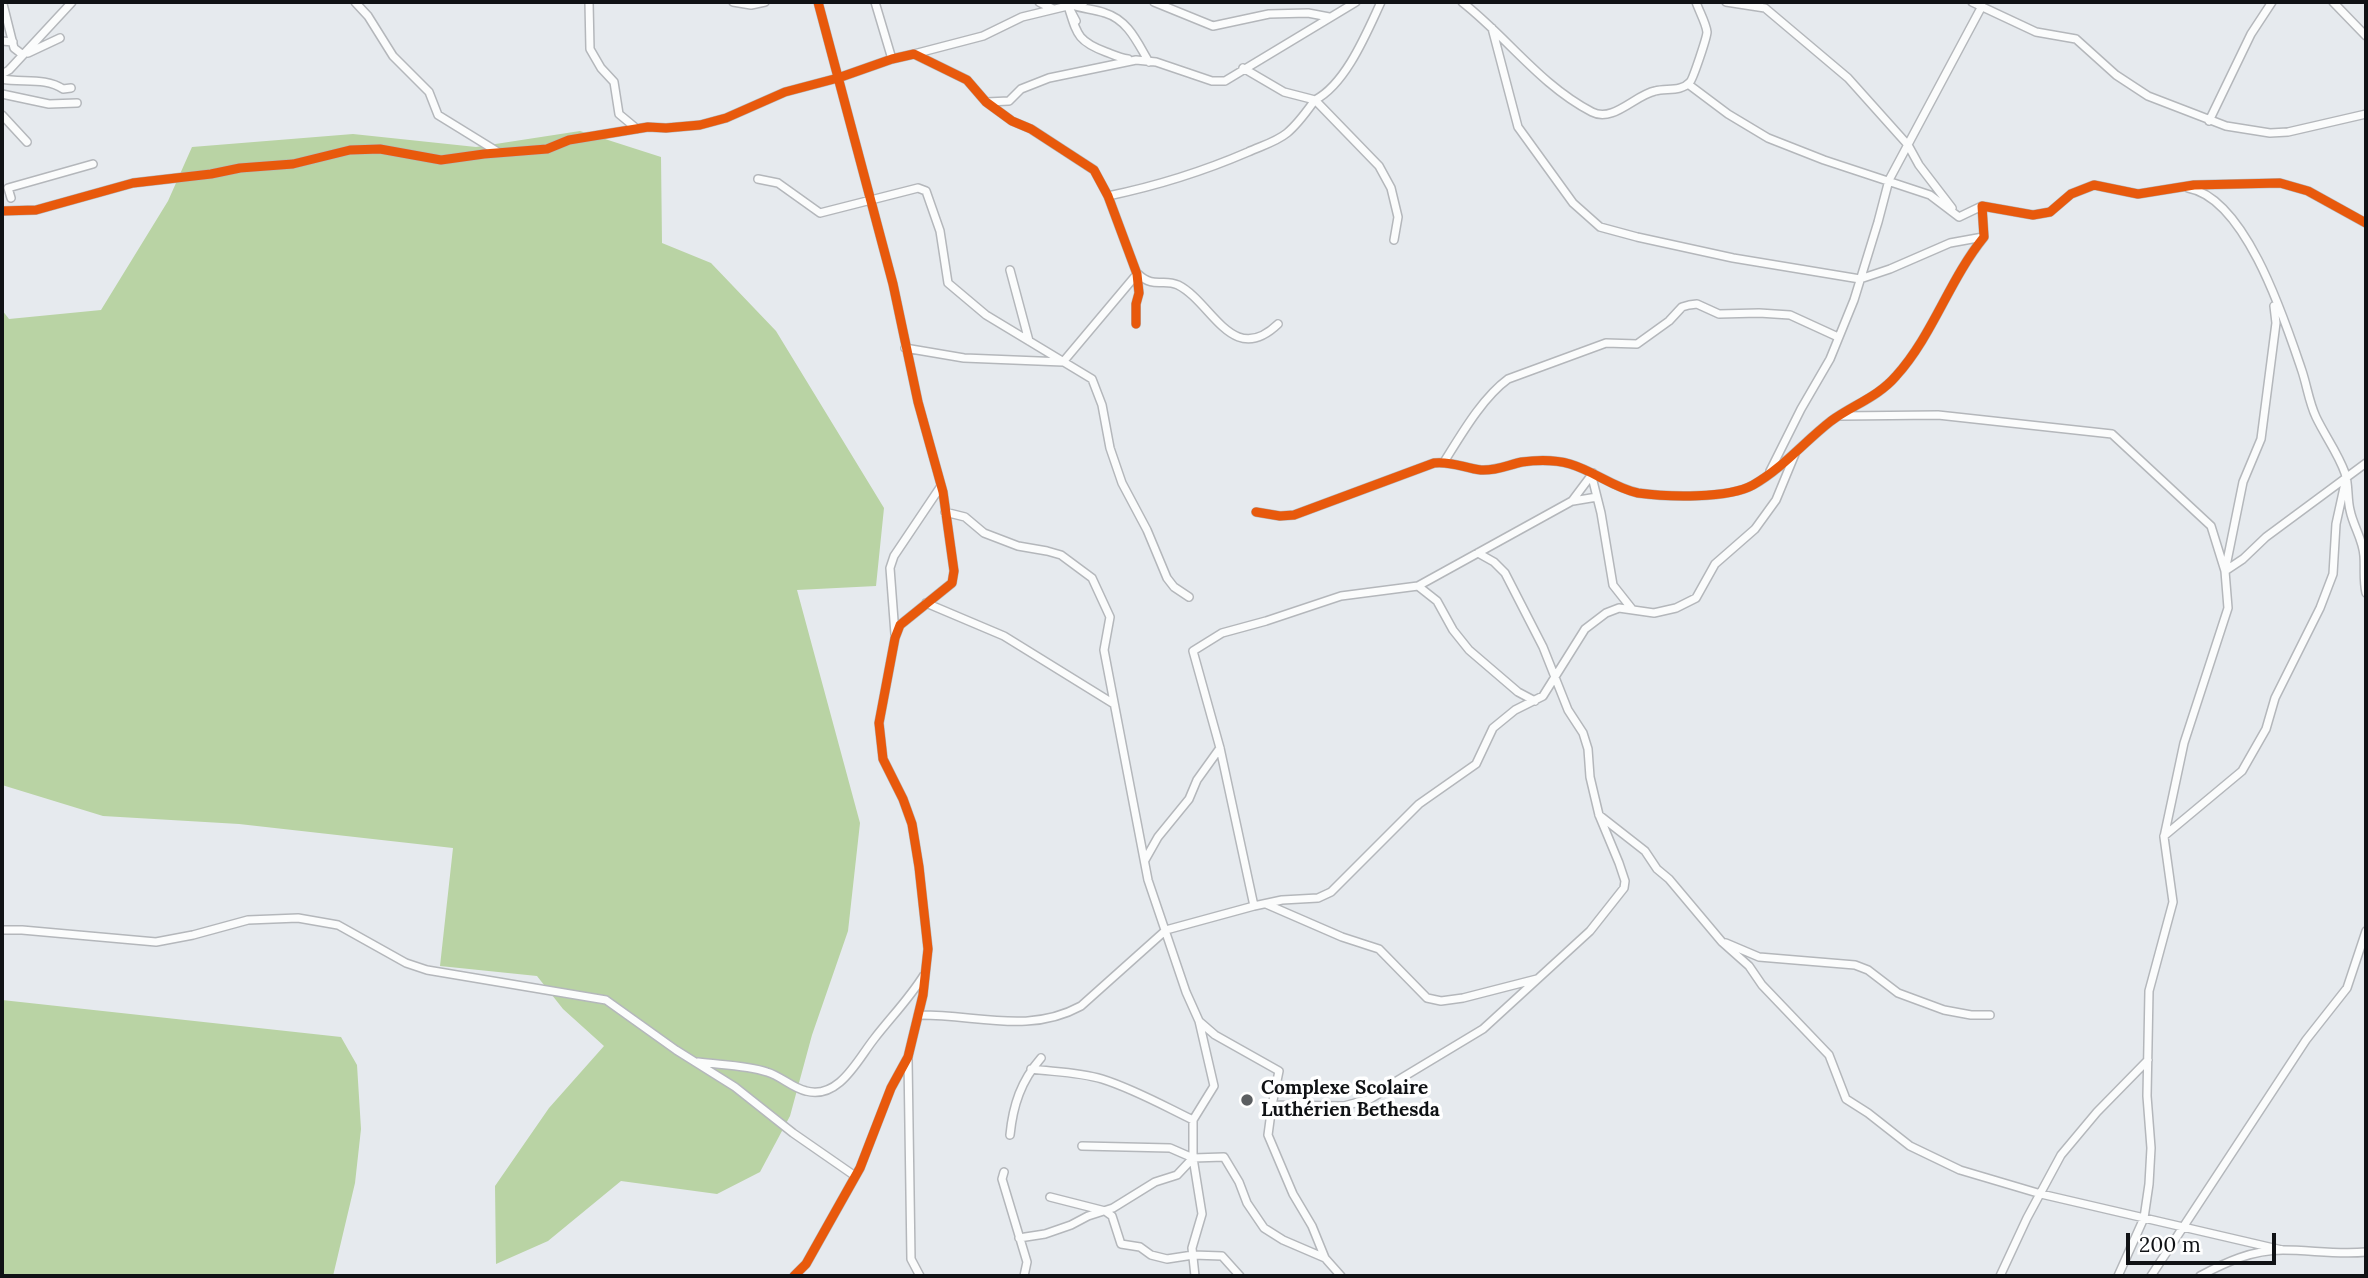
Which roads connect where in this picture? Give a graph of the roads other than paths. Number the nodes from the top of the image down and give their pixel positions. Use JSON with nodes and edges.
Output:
{"nodes":[{"id":1,"x":72,"y":2,"type":"edge"},
{"id":2,"x":355,"y":2,"type":"edge"},
{"id":3,"x":589,"y":2,"type":"edge"},
{"id":4,"x":733,"y":2,"type":"edge"},
{"id":5,"x":765,"y":2,"type":"edge"},
{"id":6,"x":818,"y":2,"type":"edge"},
{"id":7,"x":875,"y":2,"type":"edge"},
{"id":8,"x":1039,"y":2,"type":"edge"},
{"id":9,"x":1084,"y":2,"type":"edge"},
{"id":10,"x":1154,"y":2,"type":"edge"},
{"id":11,"x":1356,"y":2,"type":"edge"},
{"id":12,"x":1381,"y":2,"type":"edge"},
{"id":13,"x":1462,"y":2,"type":"edge"},
{"id":14,"x":1696,"y":2,"type":"edge"},
{"id":15,"x":1726,"y":2,"type":"edge"},
{"id":16,"x":1972,"y":2,"type":"edge"},
{"id":17,"x":2272,"y":2,"type":"edge"},
{"id":18,"x":2333,"y":2,"type":"edge"},
{"id":19,"x":3,"y":4,"type":"edge"},
{"id":20,"x":1069,"y":5,"type":"junction"},
{"id":21,"x":1052,"y":6,"type":"edge"},
{"id":22,"x":1982,"y":6,"type":"junction"},
{"id":23,"x":1329,"y":18,"type":"junction"},
{"id":24,"x":1076,"y":21,"type":"dead end"},
{"id":25,"x":1492,"y":28,"type":"junction"},
{"id":26,"x":2366,"y":36,"type":"edge"},
{"id":27,"x":60,"y":37,"type":"dead end"},
{"id":28,"x":2,"y":41,"type":"edge"},
{"id":29,"x":13,"y":42,"type":"junction"},
{"id":30,"x":914,"y":54,"type":"junction"},
{"id":31,"x":23,"y":55,"type":"junction"},
{"id":32,"x":892,"y":59,"type":"junction"},
{"id":33,"x":1136,"y":60,"type":"junction"},
{"id":34,"x":1149,"y":62,"type":"junction"},
{"id":35,"x":1243,"y":68,"type":"junction"},
{"id":36,"x":2,"y":74,"type":"edge"},
{"id":37,"x":838,"y":78,"type":"junction"},
{"id":38,"x":2,"y":79,"type":"edge"},
{"id":39,"x":1688,"y":83,"type":"junction"},
{"id":40,"x":71,"y":88,"type":"dead end"},
{"id":41,"x":2,"y":94,"type":"edge"},
{"id":42,"x":1315,"y":100,"type":"junction"},
{"id":43,"x":986,"y":102,"type":"junction"},
{"id":44,"x":77,"y":103,"type":"dead end"},
{"id":45,"x":2366,"y":114,"type":"edge"},
{"id":46,"x":2,"y":115,"type":"edge"},
{"id":47,"x":2209,"y":121,"type":"junction"},
{"id":48,"x":637,"y":129,"type":"junction"},
{"id":49,"x":27,"y":142,"type":"dead end"},
{"id":50,"x":1908,"y":145,"type":"junction"},
{"id":51,"x":499,"y":153,"type":"junction"},
{"id":52,"x":93,"y":164,"type":"dead end"},
{"id":53,"x":758,"y":179,"type":"dead end"},
{"id":54,"x":1889,"y":180,"type":"junction"},
{"id":55,"x":2184,"y":187,"type":"junction"},
{"id":56,"x":5,"y":190,"type":"edge"},
{"id":57,"x":1108,"y":196,"type":"junction"},
{"id":58,"x":11,"y":198,"type":"dead end"},
{"id":59,"x":872,"y":202,"type":"junction"},
{"id":60,"x":1982,"y":206,"type":"junction"},
{"id":61,"x":2,"y":211,"type":"edge"},
{"id":62,"x":1959,"y":217,"type":"junction"},
{"id":63,"x":2366,"y":223,"type":"edge"},
{"id":64,"x":1984,"y":237,"type":"junction"},
{"id":65,"x":1394,"y":240,"type":"dead end"},
{"id":66,"x":1010,"y":270,"type":"dead end"},
{"id":67,"x":1137,"y":274,"type":"junction"},
{"id":68,"x":1860,"y":279,"type":"junction"},
{"id":69,"x":2273,"y":292,"type":"junction"},
{"id":70,"x":1136,"y":324,"type":"dead end"},
{"id":71,"x":1278,"y":324,"type":"dead end"},
{"id":72,"x":1839,"y":337,"type":"junction"},
{"id":73,"x":1029,"y":341,"type":"junction"},
{"id":74,"x":905,"y":348,"type":"junction"},
{"id":75,"x":1063,"y":362,"type":"junction"},
{"id":76,"x":1841,"y":416,"type":"junction"},
{"id":77,"x":1795,"y":453,"type":"junction"},
{"id":78,"x":1444,"y":462,"type":"junction"},
{"id":79,"x":2366,"y":463,"type":"edge"},
{"id":80,"x":1769,"y":472,"type":"junction"},
{"id":81,"x":1592,"y":475,"type":"junction"},
{"id":82,"x":2346,"y":475,"type":"junction"},
{"id":83,"x":941,"y":486,"type":"junction"},
{"id":84,"x":1597,"y":497,"type":"junction"},
{"id":85,"x":1572,"y":501,"type":"junction"},
{"id":86,"x":946,"y":512,"type":"junction"},
{"id":87,"x":1256,"y":512,"type":"dead end"},
{"id":88,"x":1478,"y":553,"type":"junction"},
{"id":89,"x":2225,"y":571,"type":"junction"},
{"id":90,"x":1418,"y":586,"type":"junction"},
{"id":91,"x":2366,"y":593,"type":"edge"},
{"id":92,"x":1189,"y":597,"type":"dead end"},
{"id":93,"x":926,"y":603,"type":"junction"},
{"id":94,"x":1632,"y":609,"type":"junction"},
{"id":95,"x":895,"y":638,"type":"junction"},
{"id":96,"x":1555,"y":680,"type":"junction"},
{"id":97,"x":1535,"y":701,"type":"junction"},
{"id":98,"x":1114,"y":704,"type":"junction"},
{"id":99,"x":1220,"y":748,"type":"junction"},
{"id":100,"x":1599,"y":815,"type":"junction"},
{"id":101,"x":2164,"y":836,"type":"junction"},
{"id":102,"x":1144,"y":860,"type":"junction"},
{"id":103,"x":1266,"y":904,"type":"junction"},
{"id":104,"x":1254,"y":906,"type":"junction"},
{"id":105,"x":2,"y":930,"type":"edge"},
{"id":106,"x":1167,"y":930,"type":"junction"},
{"id":107,"x":2366,"y":931,"type":"edge"},
{"id":108,"x":1722,"y":942,"type":"junction"},
{"id":109,"x":924,"y":975,"type":"junction"},
{"id":110,"x":1537,"y":979,"type":"junction"},
{"id":111,"x":918,"y":1015,"type":"junction"},
{"id":112,"x":1990,"y":1015,"type":"dead end"},
{"id":113,"x":1199,"y":1021,"type":"junction"},
{"id":114,"x":908,"y":1057,"type":"junction"},
{"id":115,"x":1041,"y":1058,"type":"dead end"},
{"id":116,"x":2149,"y":1060,"type":"junction"},
{"id":117,"x":694,"y":1062,"type":"junction"},
{"id":118,"x":1031,"y":1069,"type":"junction"},
{"id":119,"x":1272,"y":1105,"type":"junction"},
{"id":120,"x":1193,"y":1120,"type":"junction"},
{"id":121,"x":1010,"y":1135,"type":"dead end"},
{"id":122,"x":1083,"y":1146,"type":"dead end"},
{"id":123,"x":1194,"y":1158,"type":"junction"},
{"id":124,"x":1004,"y":1172,"type":"dead end"},
{"id":125,"x":855,"y":1176,"type":"junction"},
{"id":126,"x":2042,"y":1194,"type":"junction"},
{"id":127,"x":1050,"y":1196,"type":"dead end"},
{"id":128,"x":1105,"y":1211,"type":"junction"},
{"id":129,"x":2144,"y":1218,"type":"junction"},
{"id":130,"x":2185,"y":1226,"type":"junction"},
{"id":131,"x":1019,"y":1238,"type":"junction"},
{"id":132,"x":2282,"y":1250,"type":"junction"},
{"id":133,"x":2366,"y":1252,"type":"edge"},
{"id":134,"x":1193,"y":1255,"type":"junction"},
{"id":135,"x":1325,"y":1258,"type":"junction"},
{"id":136,"x":794,"y":1276,"type":"edge"},
{"id":137,"x":919,"y":1276,"type":"edge"},
{"id":138,"x":1024,"y":1276,"type":"edge"},
{"id":139,"x":1195,"y":1276,"type":"edge"},
{"id":140,"x":1240,"y":1276,"type":"edge"},
{"id":141,"x":1341,"y":1276,"type":"edge"},
{"id":142,"x":2000,"y":1276,"type":"edge"},
{"id":143,"x":2118,"y":1276,"type":"edge"},
{"id":144,"x":2151,"y":1276,"type":"edge"},
{"id":145,"x":2200,"y":1276,"type":"edge"}],
"edges":[{"from":1,"to":31,"type":"street"},
{"from":2,"to":51,"type":"street"},
{"from":3,"to":48,"type":"street"},
{"from":4,"to":5,"type":"street"},
{"from":6,"to":37,"type":"street"},
{"from":7,"to":32,"type":"street"},
{"from":8,"to":21,"type":"street"},
{"from":9,"to":20,"type":"street"},
{"from":10,"to":23,"type":"street"},
{"from":11,"to":23,"type":"street"},
{"from":12,"to":42,"type":"street"},
{"from":13,"to":25,"type":"street"},
{"from":14,"to":39,"type":"street"},
{"from":15,"to":50,"type":"street"},
{"from":16,"to":22,"type":"street"},
{"from":17,"to":47,"type":"street"},
{"from":18,"to":26,"type":"street"},
{"from":19,"to":29,"type":"street"},
{"from":20,"to":21,"type":"street"},
{"from":20,"to":24,"type":"street"},
{"from":20,"to":33,"type":"street"},
{"from":20,"to":34,"type":"street"},
{"from":21,"to":30,"type":"street"},
{"from":22,"to":47,"type":"street"},
{"from":22,"to":50,"type":"street"},
{"from":23,"to":35,"type":"street"},
{"from":25,"to":39,"type":"street"},
{"from":25,"to":68,"type":"street"},
{"from":27,"to":31,"type":"street"},
{"from":28,"to":29,"type":"street"},
{"from":29,"to":31,"type":"street"},
{"from":30,"to":32,"type":"street"},
{"from":30,"to":43,"type":"street"},
{"from":31,"to":36,"type":"street"},
{"from":32,"to":37,"type":"street"},
{"from":33,"to":34,"type":"street"},
{"from":33,"to":43,"type":"street"},
{"from":34,"to":35,"type":"street"},
{"from":35,"to":42,"type":"street"},
{"from":37,"to":48,"type":"street"},
{"from":37,"to":59,"type":"street"},
{"from":38,"to":40,"type":"street"},
{"from":39,"to":54,"type":"street"},
{"from":41,"to":44,"type":"street"},
{"from":42,"to":57,"type":"street"},
{"from":42,"to":65,"type":"street"},
{"from":43,"to":57,"type":"street"},
{"from":45,"to":47,"type":"street"},
{"from":46,"to":49,"type":"street"},
{"from":48,"to":51,"type":"street"},
{"from":50,"to":54,"type":"street"},
{"from":50,"to":62,"type":"street"},
{"from":51,"to":61,"type":"street"},
{"from":52,"to":56,"type":"street"},
{"from":53,"to":59,"type":"street"},
{"from":54,"to":62,"type":"street"},
{"from":54,"to":68,"type":"street"},
{"from":55,"to":60,"type":"street"},
{"from":55,"to":63,"type":"street"},
{"from":55,"to":69,"type":"street"},
{"from":56,"to":58,"type":"street"},
{"from":57,"to":67,"type":"street"},
{"from":59,"to":73,"type":"street"},
{"from":59,"to":74,"type":"street"},
{"from":60,"to":62,"type":"street"},
{"from":60,"to":64,"type":"street"},
{"from":64,"to":68,"type":"street"},
{"from":64,"to":76,"type":"street"},
{"from":66,"to":73,"type":"street"},
{"from":67,"to":70,"type":"street"},
{"from":67,"to":71,"type":"street"},
{"from":67,"to":75,"type":"street"},
{"from":68,"to":72,"type":"street"},
{"from":69,"to":82,"type":"street"},
{"from":69,"to":89,"type":"street"},
{"from":72,"to":78,"type":"street"},
{"from":72,"to":80,"type":"street"},
{"from":73,"to":75,"type":"street"},
{"from":74,"to":75,"type":"street"},
{"from":74,"to":83,"type":"street"},
{"from":75,"to":92,"type":"street"},
{"from":76,"to":77,"type":"street"},
{"from":76,"to":89,"type":"street"},
{"from":77,"to":80,"type":"street"},
{"from":77,"to":94,"type":"street"},
{"from":78,"to":81,"type":"street"},
{"from":78,"to":87,"type":"street"},
{"from":79,"to":82,"type":"street"},
{"from":80,"to":81,"type":"street"},
{"from":81,"to":84,"type":"street"},
{"from":81,"to":85,"type":"street"},
{"from":82,"to":89,"type":"street"},
{"from":82,"to":91,"type":"street"},
{"from":82,"to":101,"type":"street"},
{"from":83,"to":86,"type":"street"},
{"from":83,"to":95,"type":"street"},
{"from":84,"to":85,"type":"street"},
{"from":84,"to":94,"type":"street"},
{"from":85,"to":88,"type":"street"},
{"from":86,"to":93,"type":"street"},
{"from":86,"to":98,"type":"street"},
{"from":88,"to":90,"type":"street"},
{"from":88,"to":96,"type":"street"},
{"from":89,"to":101,"type":"street"},
{"from":90,"to":97,"type":"street"},
{"from":90,"to":99,"type":"street"},
{"from":93,"to":95,"type":"street"},
{"from":93,"to":98,"type":"street"},
{"from":94,"to":96,"type":"street"},
{"from":95,"to":109,"type":"street"},
{"from":96,"to":97,"type":"street"},
{"from":96,"to":100,"type":"street"},
{"from":97,"to":103,"type":"street"},
{"from":98,"to":102,"type":"street"},
{"from":99,"to":102,"type":"street"},
{"from":99,"to":104,"type":"street"},
{"from":100,"to":108,"type":"street"},
{"from":100,"to":110,"type":"street"},
{"from":101,"to":116,"type":"street"},
{"from":102,"to":106,"type":"street"},
{"from":103,"to":104,"type":"street"},
{"from":103,"to":110,"type":"street"},
{"from":104,"to":106,"type":"street"},
{"from":105,"to":117,"type":"street"},
{"from":106,"to":111,"type":"street"},
{"from":106,"to":113,"type":"street"},
{"from":107,"to":130,"type":"street"},
{"from":108,"to":112,"type":"street"},
{"from":108,"to":126,"type":"street"},
{"from":109,"to":111,"type":"street"},
{"from":109,"to":117,"type":"street"},
{"from":110,"to":119,"type":"street"},
{"from":111,"to":114,"type":"street"},
{"from":113,"to":119,"type":"street"},
{"from":113,"to":120,"type":"street"},
{"from":114,"to":125,"type":"street"},
{"from":114,"to":137,"type":"street"},
{"from":115,"to":118,"type":"street"},
{"from":116,"to":126,"type":"street"},
{"from":116,"to":129,"type":"street"},
{"from":117,"to":125,"type":"street"},
{"from":118,"to":120,"type":"street"},
{"from":118,"to":121,"type":"street"},
{"from":119,"to":135,"type":"street"},
{"from":120,"to":123,"type":"street"},
{"from":122,"to":123,"type":"street"},
{"from":123,"to":128,"type":"street"},
{"from":123,"to":134,"type":"street"},
{"from":123,"to":135,"type":"street"},
{"from":124,"to":131,"type":"street"},
{"from":125,"to":136,"type":"street"},
{"from":126,"to":129,"type":"street"},
{"from":126,"to":142,"type":"street"},
{"from":127,"to":128,"type":"street"},
{"from":128,"to":131,"type":"street"},
{"from":128,"to":134,"type":"street"},
{"from":129,"to":130,"type":"street"},
{"from":129,"to":143,"type":"street"},
{"from":130,"to":132,"type":"street"},
{"from":130,"to":144,"type":"street"},
{"from":131,"to":138,"type":"street"},
{"from":132,"to":133,"type":"street"},
{"from":132,"to":145,"type":"street"},
{"from":134,"to":139,"type":"street"},
{"from":134,"to":140,"type":"street"},
{"from":135,"to":141,"type":"street"}]}
